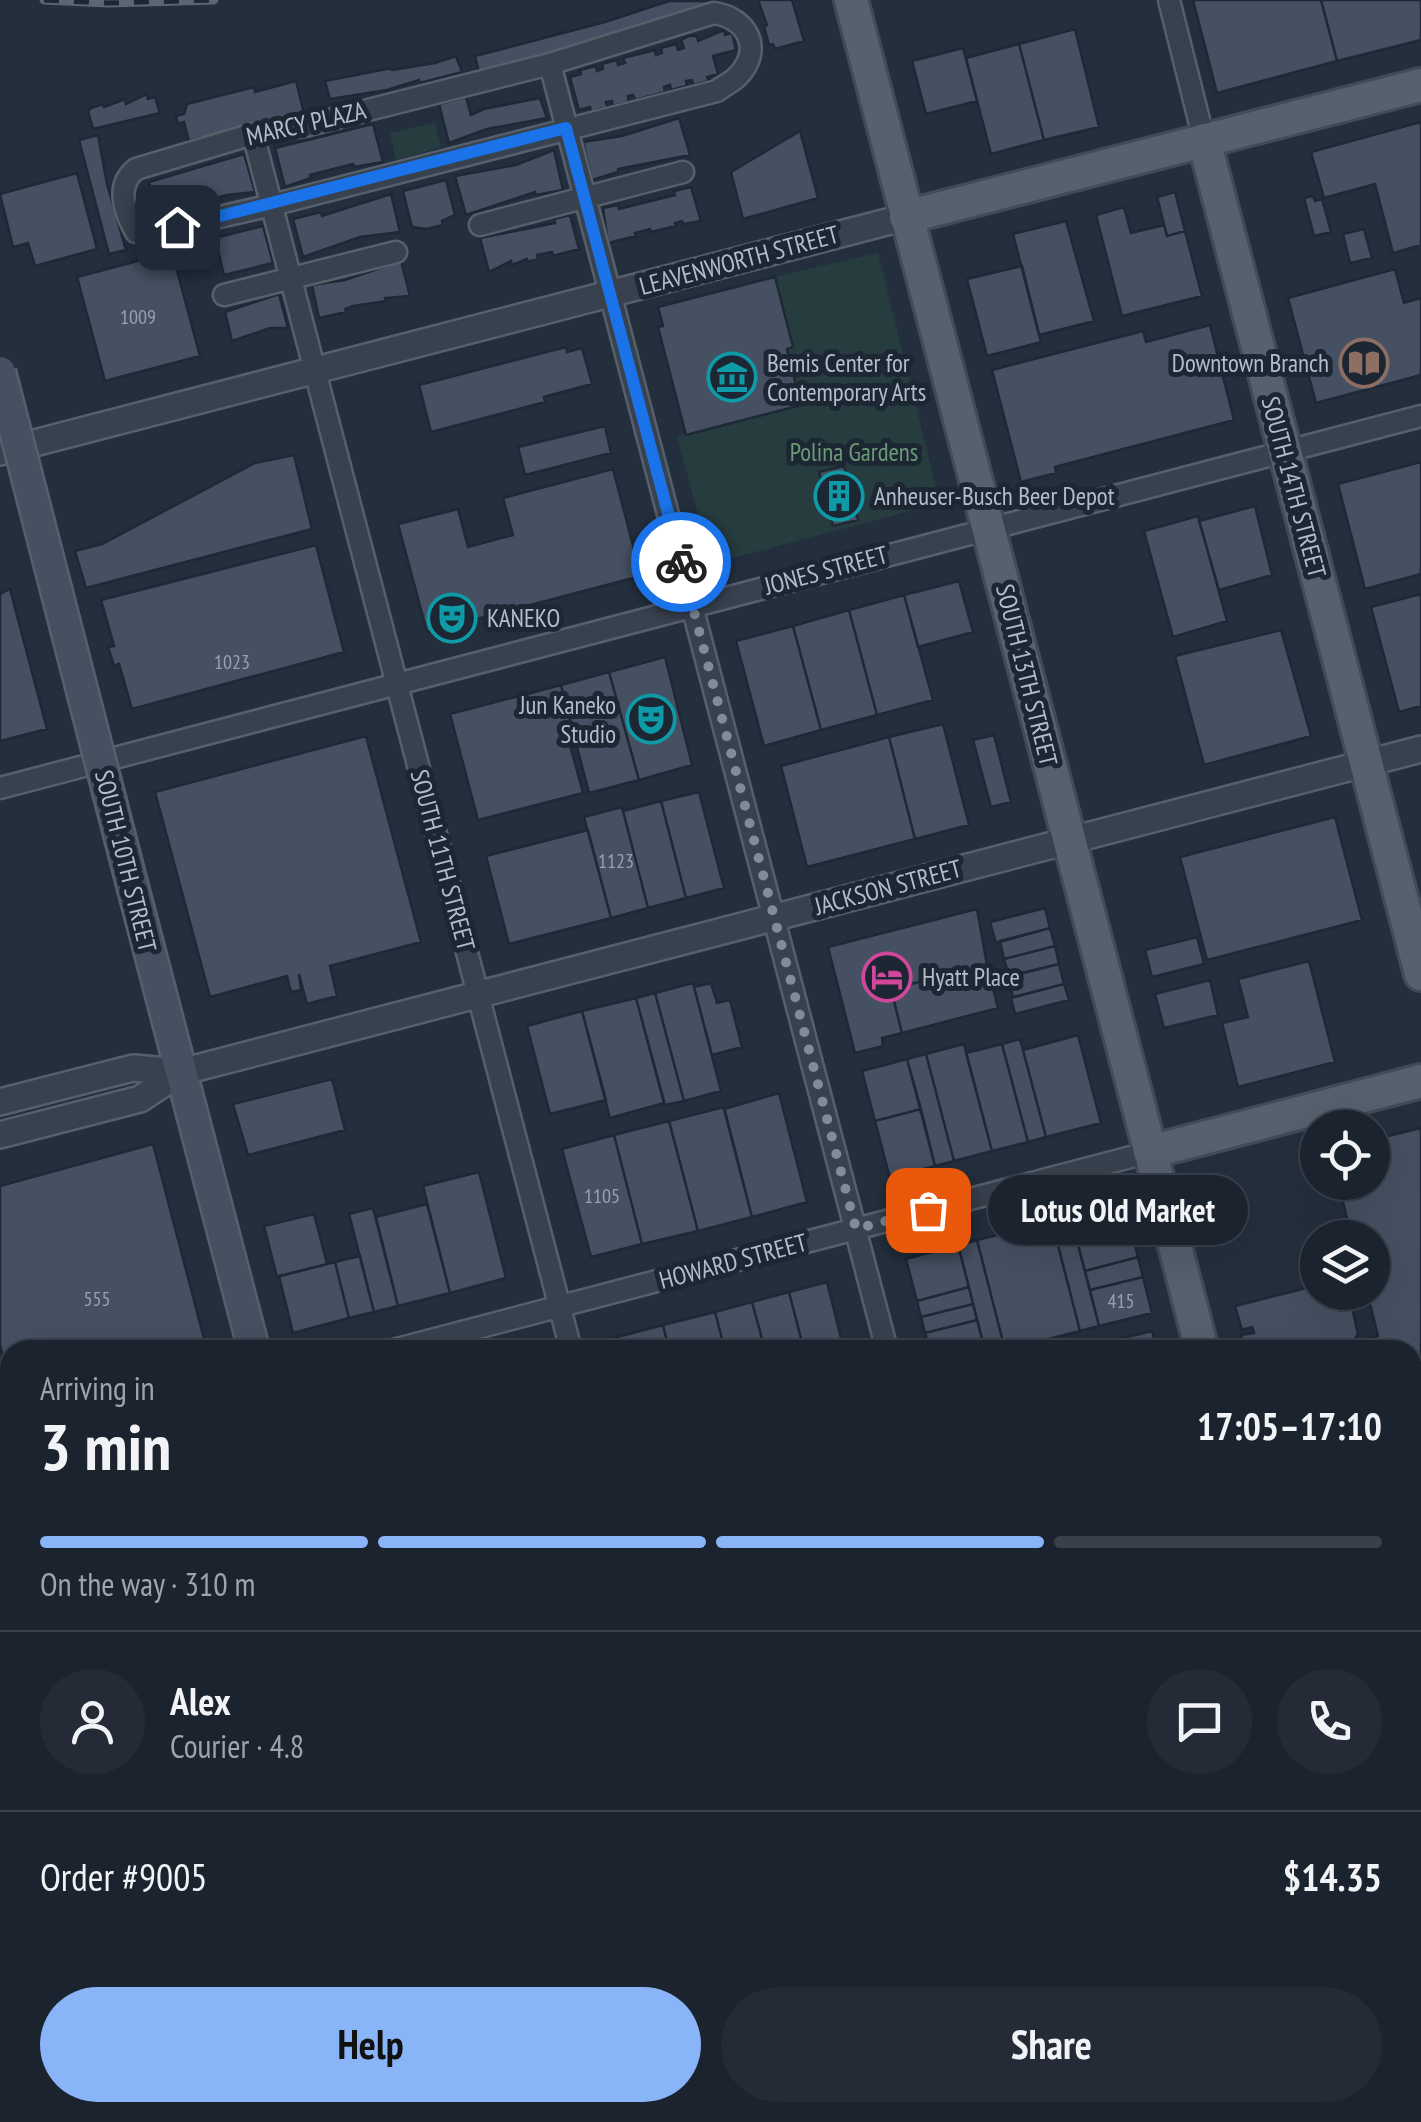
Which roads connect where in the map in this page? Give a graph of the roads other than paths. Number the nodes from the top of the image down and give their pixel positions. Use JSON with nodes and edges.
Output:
{"nodes":[{"id":1,"x":851,"y":0,"type":"edge"},
{"id":2,"x":1169,"y":0,"type":"edge"},
{"id":3,"x":550,"y":64,"type":"junction"},
{"id":4,"x":1421,"y":85,"type":"edge"},
{"id":5,"x":566,"y":128,"type":"junction"},
{"id":6,"x":253,"y":134,"type":"junction"},
{"id":7,"x":1204,"y":140,"type":"junction"},
{"id":8,"x":683,"y":172,"type":"dead end"},
{"id":9,"x":585,"y":198,"type":"junction"},
{"id":10,"x":272,"y":205,"type":"junction"},
{"id":11,"x":906,"y":217,"type":"junction"},
{"id":12,"x":480,"y":225,"type":"dead end"},
{"id":13,"x":396,"y":252,"type":"dead end"},
{"id":14,"x":291,"y":278,"type":"junction"},
{"id":15,"x":611,"y":293,"type":"junction"},
{"id":16,"x":224,"y":295,"type":"dead end"},
{"id":17,"x":315,"y":370,"type":"junction"},
{"id":18,"x":0,"y":372,"type":"edge"},
{"id":19,"x":1421,"y":416,"type":"edge"},
{"id":20,"x":1284,"y":451,"type":"junction"},
{"id":21,"x":0,"y":452,"type":"edge"},
{"id":22,"x":990,"y":527,"type":"junction"},
{"id":23,"x":692,"y":605,"type":"junction"},
{"id":24,"x":397,"y":683,"type":"junction"},
{"id":25,"x":1421,"y":749,"type":"edge"},
{"id":26,"x":1366,"y":763,"type":"junction"},
{"id":27,"x":0,"y":788,"type":"edge"},
{"id":28,"x":1069,"y":840,"type":"junction"},
{"id":29,"x":774,"y":917,"type":"junction"},
{"id":30,"x":1421,"y":974,"type":"edge"},
{"id":31,"x":478,"y":994,"type":"junction"},
{"id":32,"x":181,"y":1072,"type":"junction"},
{"id":33,"x":1421,"y":1081,"type":"edge"},
{"id":34,"x":0,"y":1102,"type":"edge"},
{"id":35,"x":0,"y":1135,"type":"edge"},
{"id":36,"x":1150,"y":1152,"type":"junction"},
{"id":37,"x":856,"y":1229,"type":"junction"},
{"id":38,"x":560,"y":1306,"type":"junction"},
{"id":39,"x":251,"y":1340,"type":"edge"},
{"id":40,"x":432,"y":1340,"type":"edge"},
{"id":41,"x":568,"y":1340,"type":"edge"},
{"id":42,"x":884,"y":1340,"type":"edge"},
{"id":43,"x":1199,"y":1340,"type":"edge"}],
"edges":[{"from":1,"to":11,"type":"main road","name":"SOUTH 13TH STREET"},
{"from":2,"to":7,"type":"street","name":"SOUTH 14TH STREET"},
{"from":3,"to":5,"type":"street"},
{"from":3,"to":5,"type":"street","name":"MARCY PLAZA"},
{"from":3,"to":6,"type":"street","name":"MARCY PLAZA"},
{"from":4,"to":7,"type":"main road","name":"LEAVENWORTH STREET"},
{"from":5,"to":9,"type":"street"},
{"from":5,"to":10,"type":"street","name":"MARCY PLAZA"},
{"from":6,"to":10,"type":"street","name":"SOUTH 11TH STREET"},
{"from":6,"to":10,"type":"street","name":"MARCY PLAZA"},
{"from":7,"to":11,"type":"main road","name":"LEAVENWORTH STREET"},
{"from":7,"to":20,"type":"main road","name":"SOUTH 14TH STREET"},
{"from":8,"to":9,"type":"street"},
{"from":9,"to":12,"type":"street"},
{"from":9,"to":15,"type":"street"},
{"from":10,"to":14,"type":"street","name":"SOUTH 11TH STREET"},
{"from":11,"to":15,"type":"street","name":"LEAVENWORTH STREET"},
{"from":11,"to":22,"type":"main road","name":"SOUTH 13TH STREET"},
{"from":13,"to":14,"type":"street"},
{"from":14,"to":16,"type":"street"},
{"from":14,"to":17,"type":"street","name":"SOUTH 11TH STREET"},
{"from":15,"to":17,"type":"street","name":"LEAVENWORTH STREET"},
{"from":15,"to":23,"type":"street"},
{"from":17,"to":21,"type":"street","name":"LEAVENWORTH STREET"},
{"from":17,"to":24,"type":"street","name":"SOUTH 11TH STREET"},
{"from":18,"to":32,"type":"main road","name":"SOUTH 10TH STREET","bridge":true},
{"from":19,"to":20,"type":"street","name":"JONES STREET"},
{"from":20,"to":22,"type":"street","name":"JONES STREET"},
{"from":20,"to":26,"type":"main road","name":"SOUTH 14TH STREET"},
{"from":22,"to":23,"type":"street","name":"JONES STREET"},
{"from":22,"to":28,"type":"main road","name":"SOUTH 13TH STREET"},
{"from":23,"to":24,"type":"street","name":"JONES STREET"},
{"from":23,"to":29,"type":"street"},
{"from":24,"to":27,"type":"street","name":"JONES STREET"},
{"from":24,"to":31,"type":"street","name":"SOUTH 11TH STREET"},
{"from":25,"to":26,"type":"street","name":"JACKSON STREET"},
{"from":26,"to":28,"type":"street","name":"JACKSON STREET"},
{"from":26,"to":30,"type":"main road","name":"SOUTH 14TH STREET"},
{"from":28,"to":29,"type":"street","name":"JACKSON STREET"},
{"from":28,"to":36,"type":"main road","name":"SOUTH 13TH STREET"},
{"from":29,"to":31,"type":"street","name":"JACKSON STREET"},
{"from":29,"to":37,"type":"street"},
{"from":31,"to":32,"type":"street","name":"JACKSON STREET"},
{"from":31,"to":38,"type":"street","name":"SOUTH 11TH STREET"},
{"from":32,"to":34,"type":"street","name":"JACKSON STREET"},
{"from":32,"to":35,"type":"street","name":"JACKSON STREET"},
{"from":32,"to":39,"type":"main road","name":"SOUTH 10TH STREET"},
{"from":33,"to":36,"type":"main road","name":"HOWARD STREET"},
{"from":36,"to":37,"type":"street","name":"HOWARD STREET"},
{"from":36,"to":43,"type":"main road","name":"SOUTH 13TH STREET"},
{"from":37,"to":38,"type":"street","name":"HOWARD STREET"},
{"from":37,"to":42,"type":"street"},
{"from":38,"to":40,"type":"street","name":"HOWARD STREET"},
{"from":38,"to":41,"type":"street","name":"SOUTH 11TH STREET"}]}
